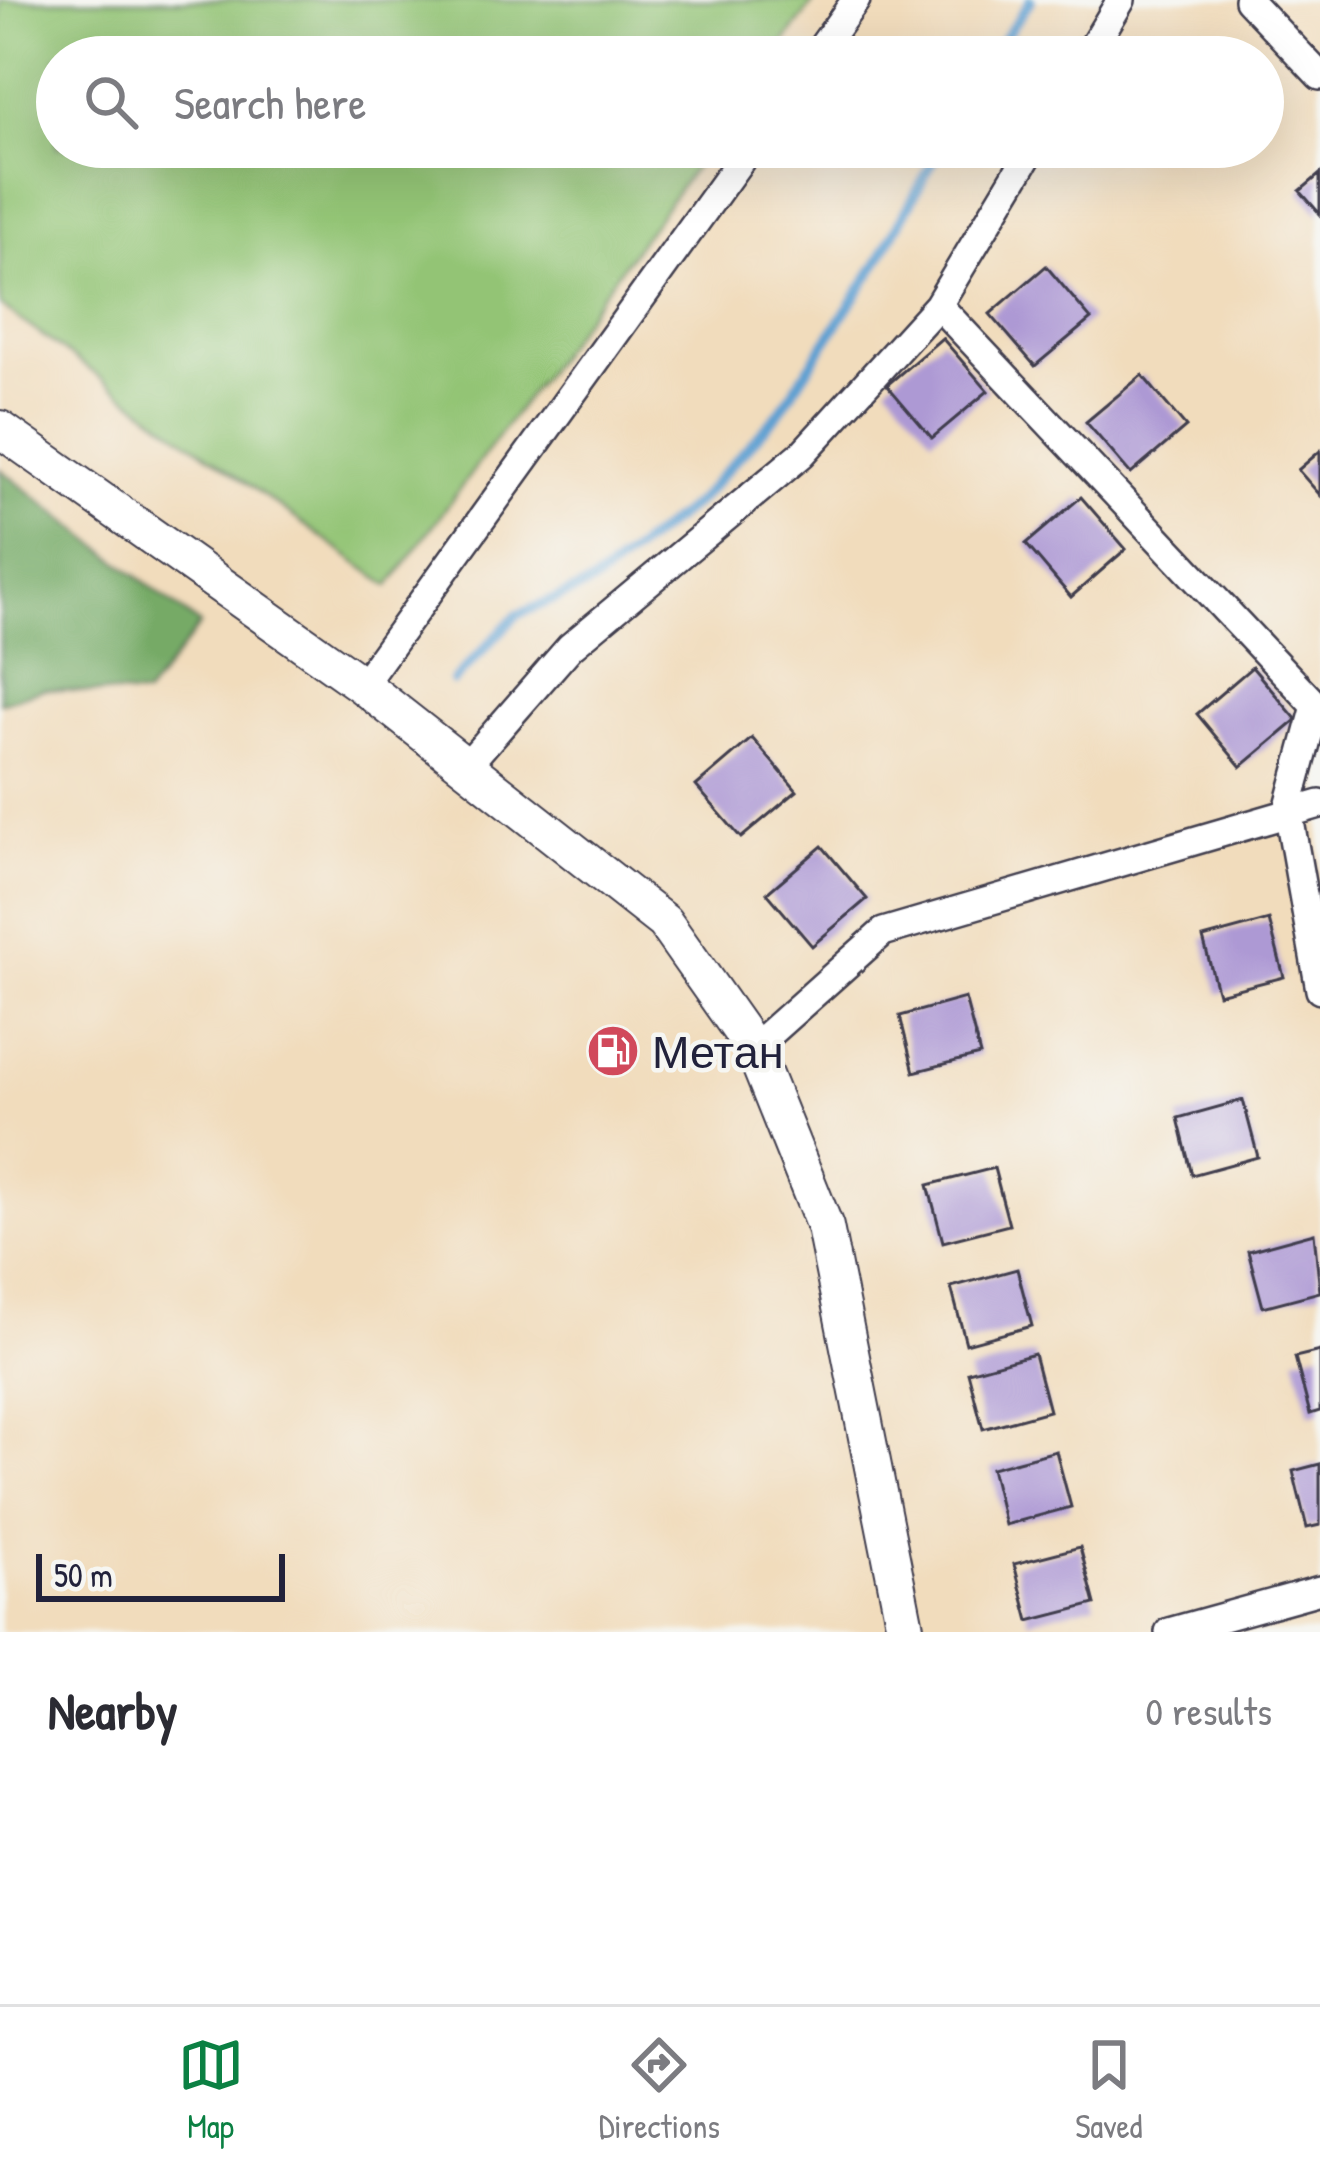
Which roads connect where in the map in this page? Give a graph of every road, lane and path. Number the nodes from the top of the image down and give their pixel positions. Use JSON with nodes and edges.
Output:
{"nodes":[{"id":1,"x":856,"y":0,"type":"edge"},
{"id":2,"x":1121,"y":0,"type":"edge"},
{"id":3,"x":1248,"y":0,"type":"edge"},
{"id":4,"x":830,"y":36,"type":"edge"},
{"id":5,"x":1100,"y":36,"type":"edge"},
{"id":6,"x":1282,"y":36,"type":"edge"},
{"id":7,"x":1284,"y":38,"type":"edge"},
{"id":8,"x":1320,"y":76,"type":"edge"},
{"id":9,"x":735,"y":168,"type":"edge"},
{"id":10,"x":1020,"y":168,"type":"edge"},
{"id":11,"x":938,"y":305,"type":"junction"},
{"id":12,"x":0,"y":429,"type":"edge"},
{"id":13,"x":362,"y":685,"type":"junction"},
{"id":14,"x":466,"y":766,"type":"junction"},
{"id":15,"x":1320,"y":804,"type":"edge"},
{"id":16,"x":1288,"y":810,"type":"junction"},
{"id":17,"x":1320,"y":990,"type":"edge"},
{"id":18,"x":753,"y":1048,"type":"junction"},
{"id":19,"x":1320,"y":1590,"type":"edge"},
{"id":20,"x":906,"y":1632,"type":"edge"},
{"id":21,"x":1169,"y":1632,"type":"edge"}],
"edges":[{"from":1,"to":4,"type":"street"},
{"from":2,"to":5,"type":"street"},
{"from":3,"to":6,"type":"street"},
{"from":7,"to":8,"type":"street"},
{"from":9,"to":13,"type":"street"},
{"from":10,"to":11,"type":"street"},
{"from":11,"to":14,"type":"street"},
{"from":11,"to":16,"type":"street"},
{"from":12,"to":13,"type":"main road"},
{"from":13,"to":14,"type":"main road"},
{"from":14,"to":18,"type":"main road"},
{"from":15,"to":16,"type":"street"},
{"from":16,"to":17,"type":"street"},
{"from":16,"to":18,"type":"street"},
{"from":18,"to":20,"type":"main road"},
{"from":19,"to":21,"type":"street"}]}
